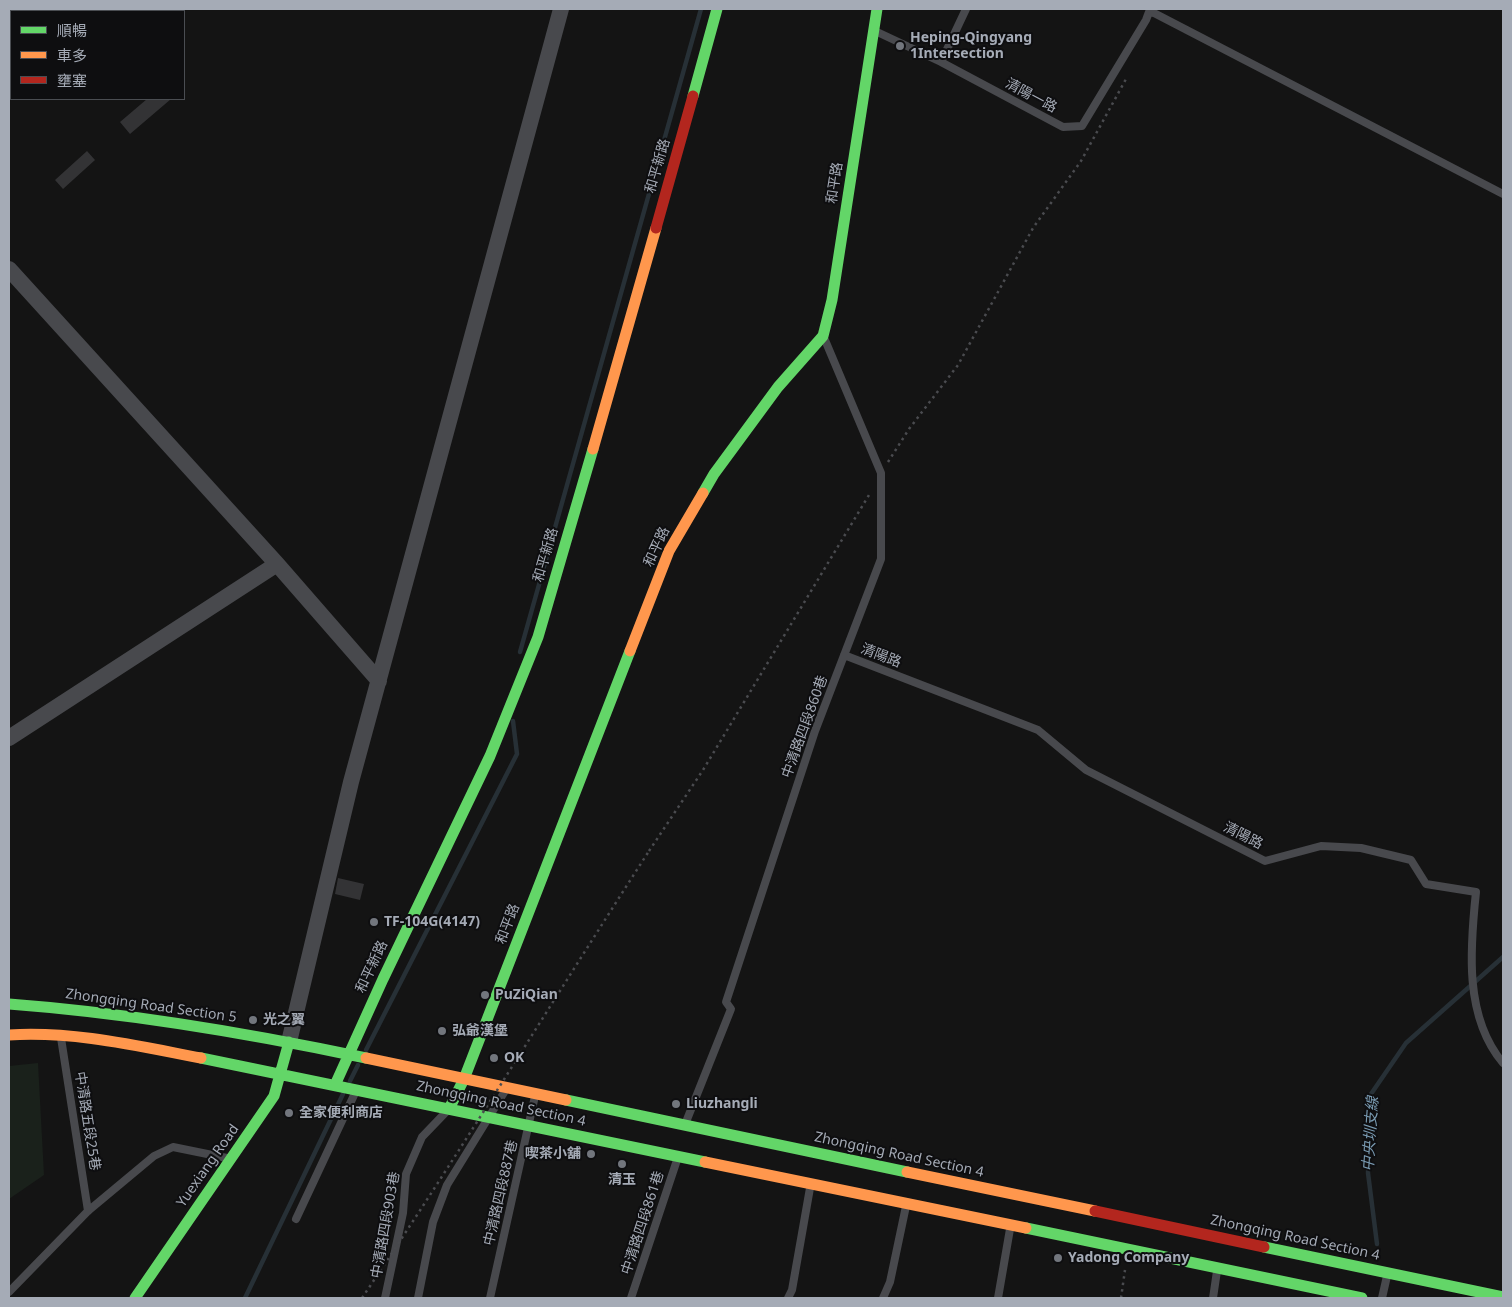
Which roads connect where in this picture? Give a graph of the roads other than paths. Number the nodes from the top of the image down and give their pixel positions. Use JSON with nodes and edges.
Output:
{"nodes":[{"id":1,"x":561,"y":9,"type":"edge"},
{"id":2,"x":717,"y":9,"type":"edge"},
{"id":3,"x":877,"y":9,"type":"edge"},
{"id":4,"x":966,"y":9,"type":"edge"},
{"id":5,"x":874,"y":31,"type":"junction"},
{"id":6,"x":941,"y":62,"type":"junction"},
{"id":7,"x":1503,"y":194,"type":"edge"},
{"id":8,"x":9,"y":269,"type":"edge"},
{"id":9,"x":823,"y":336,"type":"junction"},
{"id":10,"x":277,"y":564,"type":"junction"},
{"id":11,"x":844,"y":655,"type":"junction"},
{"id":12,"x":379,"y":681,"type":"junction"},
{"id":13,"x":9,"y":738,"type":"edge"},
{"id":14,"x":9,"y":1004,"type":"edge"},
{"id":15,"x":9,"y":1035,"type":"edge"},
{"id":16,"x":61,"y":1035,"type":"junction"},
{"id":17,"x":289,"y":1042,"type":"junction"},
{"id":18,"x":352,"y":1056,"type":"junction"},
{"id":19,"x":1503,"y":1063,"type":"edge"},
{"id":20,"x":280,"y":1073,"type":"junction"},
{"id":21,"x":464,"y":1079,"type":"junction"},
{"id":22,"x":346,"y":1087,"type":"junction"},
{"id":23,"x":507,"y":1088,"type":"junction"},
{"id":24,"x":536,"y":1094,"type":"junction"},
{"id":25,"x":449,"y":1109,"type":"junction"},
{"id":26,"x":489,"y":1117,"type":"junction"},
{"id":27,"x":530,"y":1125,"type":"junction"},
{"id":28,"x":685,"y":1125,"type":"junction"},
{"id":29,"x":679,"y":1156,"type":"junction"},
{"id":30,"x":232,"y":1159,"type":"junction"},
{"id":31,"x":810,"y":1184,"type":"junction"},
{"id":32,"x":906,"y":1203,"type":"junction"},
{"id":33,"x":88,"y":1211,"type":"junction"},
{"id":34,"x":296,"y":1219,"type":"dead end"},
{"id":35,"x":1011,"y":1225,"type":"junction"},
{"id":36,"x":1218,"y":1268,"type":"junction"},
{"id":37,"x":1388,"y":1273,"type":"junction"},
{"id":38,"x":9,"y":1292,"type":"edge"},
{"id":39,"x":1503,"y":1297,"type":"edge"},
{"id":40,"x":135,"y":1298,"type":"edge"},
{"id":41,"x":385,"y":1298,"type":"edge"},
{"id":42,"x":418,"y":1298,"type":"edge"},
{"id":43,"x":490,"y":1298,"type":"edge"},
{"id":44,"x":631,"y":1298,"type":"edge"},
{"id":45,"x":788,"y":1298,"type":"edge"},
{"id":46,"x":883,"y":1298,"type":"edge"},
{"id":47,"x":998,"y":1298,"type":"edge"},
{"id":48,"x":1213,"y":1298,"type":"edge"},
{"id":49,"x":1362,"y":1298,"type":"edge"},
{"id":50,"x":1382,"y":1298,"type":"edge"}],
"edges":[{"from":1,"to":12,"type":"street"},
{"from":2,"to":18,"type":"main road","name":"和平新路"},
{"from":3,"to":5,"type":"main road","name":"和平路"},
{"from":4,"to":6,"type":"lane"},
{"from":5,"to":6,"type":"lane","name":"清陽一路"},
{"from":5,"to":9,"type":"main road","name":"和平路"},
{"from":6,"to":7,"type":"lane","name":"清陽一路"},
{"from":8,"to":10,"type":"street"},
{"from":9,"to":11,"type":"lane","name":"中清路四段860巷"},
{"from":9,"to":21,"type":"main road","name":"和平路"},
{"from":10,"to":12,"type":"street"},
{"from":10,"to":13,"type":"street"},
{"from":11,"to":19,"type":"lane","name":"清陽路"},
{"from":11,"to":28,"type":"lane","name":"中清路四段860巷"},
{"from":12,"to":17,"type":"street"},
{"from":14,"to":17,"type":"main road","name":"Zhongqing Road Section 5"},
{"from":15,"to":16,"type":"main road"},
{"from":16,"to":20,"type":"main road"},
{"from":16,"to":33,"type":"lane","name":"中清路五段25巷"},
{"from":17,"to":18,"type":"main road","name":"Zhongqing Road Section 4"},
{"from":17,"to":20,"type":"main road","name":"Yuexiang Road"},
{"from":18,"to":21,"type":"main road","name":"Zhongqing Road Section 4"},
{"from":18,"to":22,"type":"main road","name":"和平新路"},
{"from":20,"to":22,"type":"main road","name":"Zhongqing Road Section 4"},
{"from":20,"to":30,"type":"main road","name":"Yuexiang Road"},
{"from":21,"to":23,"type":"main road","name":"Zhongqing Road Section 4"},
{"from":21,"to":25,"type":"main road","name":"和平路"},
{"from":22,"to":25,"type":"main road","name":"Zhongqing Road Section 4"},
{"from":22,"to":34,"type":"lane"},
{"from":23,"to":24,"type":"main road","name":"Zhongqing Road Section 4"},
{"from":23,"to":26,"type":"lane"},
{"from":24,"to":27,"type":"lane","name":"中清路四段887巷"},
{"from":24,"to":28,"type":"main road","name":"Zhongqing Road Section 4"},
{"from":25,"to":26,"type":"main road","name":"Zhongqing Road Section 4"},
{"from":25,"to":41,"type":"lane","name":"中清路四段903巷"},
{"from":26,"to":27,"type":"main road","name":"Zhongqing Road Section 4"},
{"from":26,"to":42,"type":"lane"},
{"from":27,"to":29,"type":"main road","name":"Zhongqing Road Section 4"},
{"from":27,"to":43,"type":"lane","name":"中清路四段887巷"},
{"from":28,"to":37,"type":"main road","name":"Zhongqing Road Section 4"},
{"from":29,"to":31,"type":"main road","name":"Zhongqing Road Section 4"},
{"from":29,"to":44,"type":"lane","name":"中清路四段861巷"},
{"from":30,"to":33,"type":"lane"},
{"from":30,"to":40,"type":"main road","name":"Yuexiang Road"},
{"from":31,"to":32,"type":"main road","name":"Zhongqing Road Section 4"},
{"from":31,"to":45,"type":"lane"},
{"from":32,"to":35,"type":"main road","name":"Zhongqing Road Section 4"},
{"from":32,"to":46,"type":"lane"},
{"from":33,"to":38,"type":"lane"},
{"from":35,"to":36,"type":"main road","name":"Zhongqing Road Section 4"},
{"from":35,"to":47,"type":"lane"},
{"from":36,"to":48,"type":"lane"},
{"from":36,"to":49,"type":"main road","name":"Zhongqing Road Section 4"},
{"from":37,"to":39,"type":"main road","name":"Zhongqing Road Section 4"},
{"from":37,"to":50,"type":"lane"}]}
